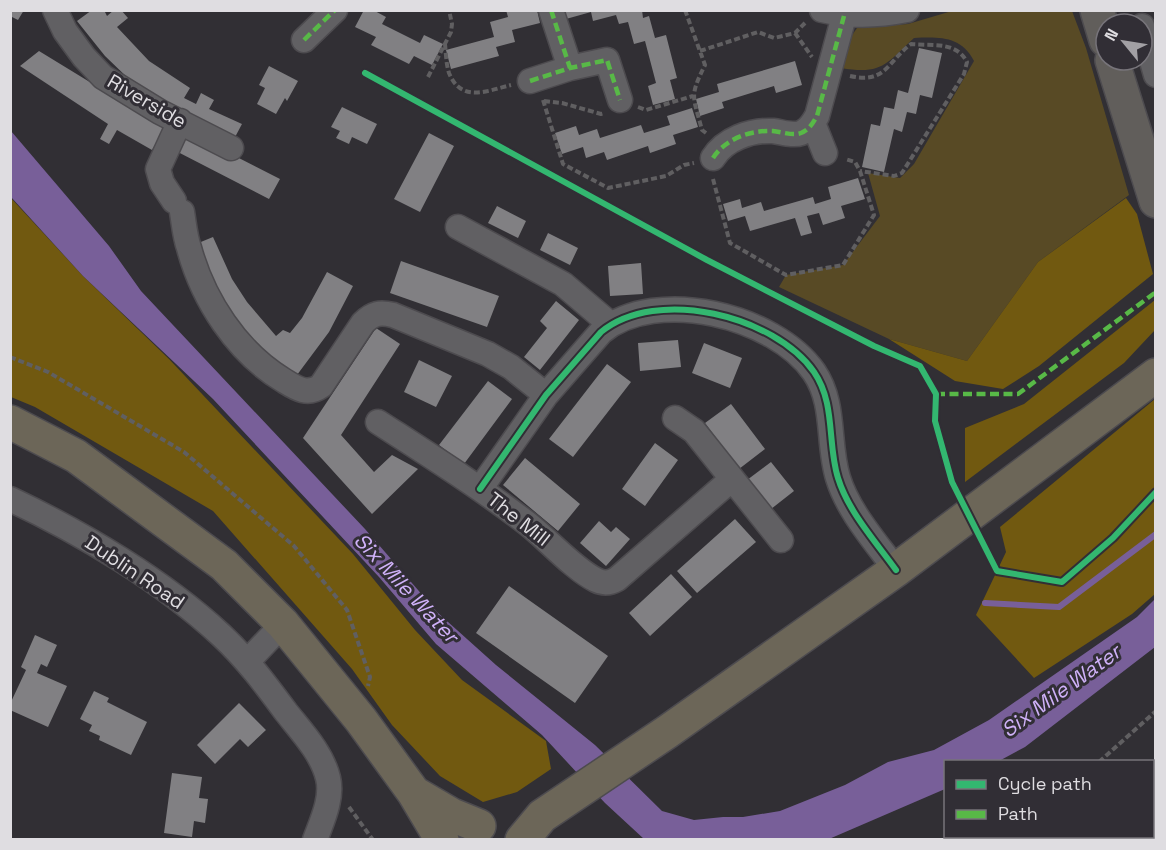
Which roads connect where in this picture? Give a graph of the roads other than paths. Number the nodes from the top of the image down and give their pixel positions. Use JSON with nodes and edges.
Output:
{"nodes":[{"id":1,"x":55,"y":10,"type":"edge"},
{"id":2,"x":335,"y":10,"type":"edge"},
{"id":3,"x":551,"y":10,"type":"edge"},
{"id":4,"x":907,"y":10,"type":"edge"},
{"id":5,"x":826,"y":15,"type":"edge"},
{"id":6,"x":304,"y":40,"type":"dead end"},
{"id":7,"x":570,"y":68,"type":"junction"},
{"id":8,"x":1130,"y":72,"type":"edge"},
{"id":9,"x":530,"y":81,"type":"road end"},
{"id":10,"x":620,"y":100,"type":"dead end"},
{"id":11,"x":180,"y":121,"type":"junction"},
{"id":12,"x":813,"y":123,"type":"junction"},
{"id":13,"x":231,"y":148,"type":"dead end"},
{"id":14,"x":717,"y":152,"type":"road end"},
{"id":15,"x":825,"y":153,"type":"road end"},
{"id":16,"x":1155,"y":201,"type":"edge"},
{"id":17,"x":458,"y":227,"type":"dead end"},
{"id":18,"x":610,"y":324,"type":"junction"},
{"id":19,"x":1155,"y":375,"type":"edge"},
{"id":20,"x":546,"y":395,"type":"junction"},
{"id":21,"x":675,"y":418,"type":"dead end"},
{"id":22,"x":10,"y":422,"type":"edge"},
{"id":23,"x":378,"y":422,"type":"dead end"},
{"id":24,"x":732,"y":479,"type":"junction"},
{"id":25,"x":480,"y":489,"type":"junction"},
{"id":26,"x":10,"y":500,"type":"edge"},
{"id":27,"x":781,"y":540,"type":"dead end"},
{"id":28,"x":896,"y":570,"type":"junction"},
{"id":29,"x":283,"y":624,"type":"junction"},
{"id":30,"x":247,"y":662,"type":"junction"},
{"id":31,"x":414,"y":793,"type":"junction"},
{"id":32,"x":509,"y":828,"type":"edge"},
{"id":33,"x":315,"y":840,"type":"edge"},
{"id":34,"x":442,"y":840,"type":"edge"}],
"edges":[{"from":1,"to":11,"type":"street","name":"Riverside"},
{"from":2,"to":6,"type":"street"},
{"from":3,"to":7,"type":"street"},
{"from":4,"to":5,"type":"street"},
{"from":5,"to":12,"type":"street"},
{"from":7,"to":9,"type":"street"},
{"from":7,"to":10,"type":"street"},
{"from":8,"to":16,"type":"street"},
{"from":11,"to":13,"type":"street","name":"Riverside"},
{"from":11,"to":20,"type":"street"},
{"from":12,"to":14,"type":"street"},
{"from":12,"to":15,"type":"street"},
{"from":17,"to":18,"type":"street"},
{"from":18,"to":20,"type":"street"},
{"from":18,"to":28,"type":"street"},
{"from":19,"to":28,"type":"highway"},
{"from":20,"to":25,"type":"street"},
{"from":21,"to":24,"type":"street"},
{"from":22,"to":29,"type":"highway"},
{"from":23,"to":25,"type":"street","name":"The Mill"},
{"from":24,"to":25,"type":"street","name":"The Mill"},
{"from":24,"to":27,"type":"street"},
{"from":26,"to":30,"type":"street","name":"Dublin Road"},
{"from":28,"to":32,"type":"highway"},
{"from":29,"to":30,"type":"street"},
{"from":29,"to":31,"type":"highway"},
{"from":30,"to":33,"type":"street","name":"Dublin Road"},
{"from":31,"to":32,"type":"highway"},
{"from":31,"to":34,"type":"highway"}]}
